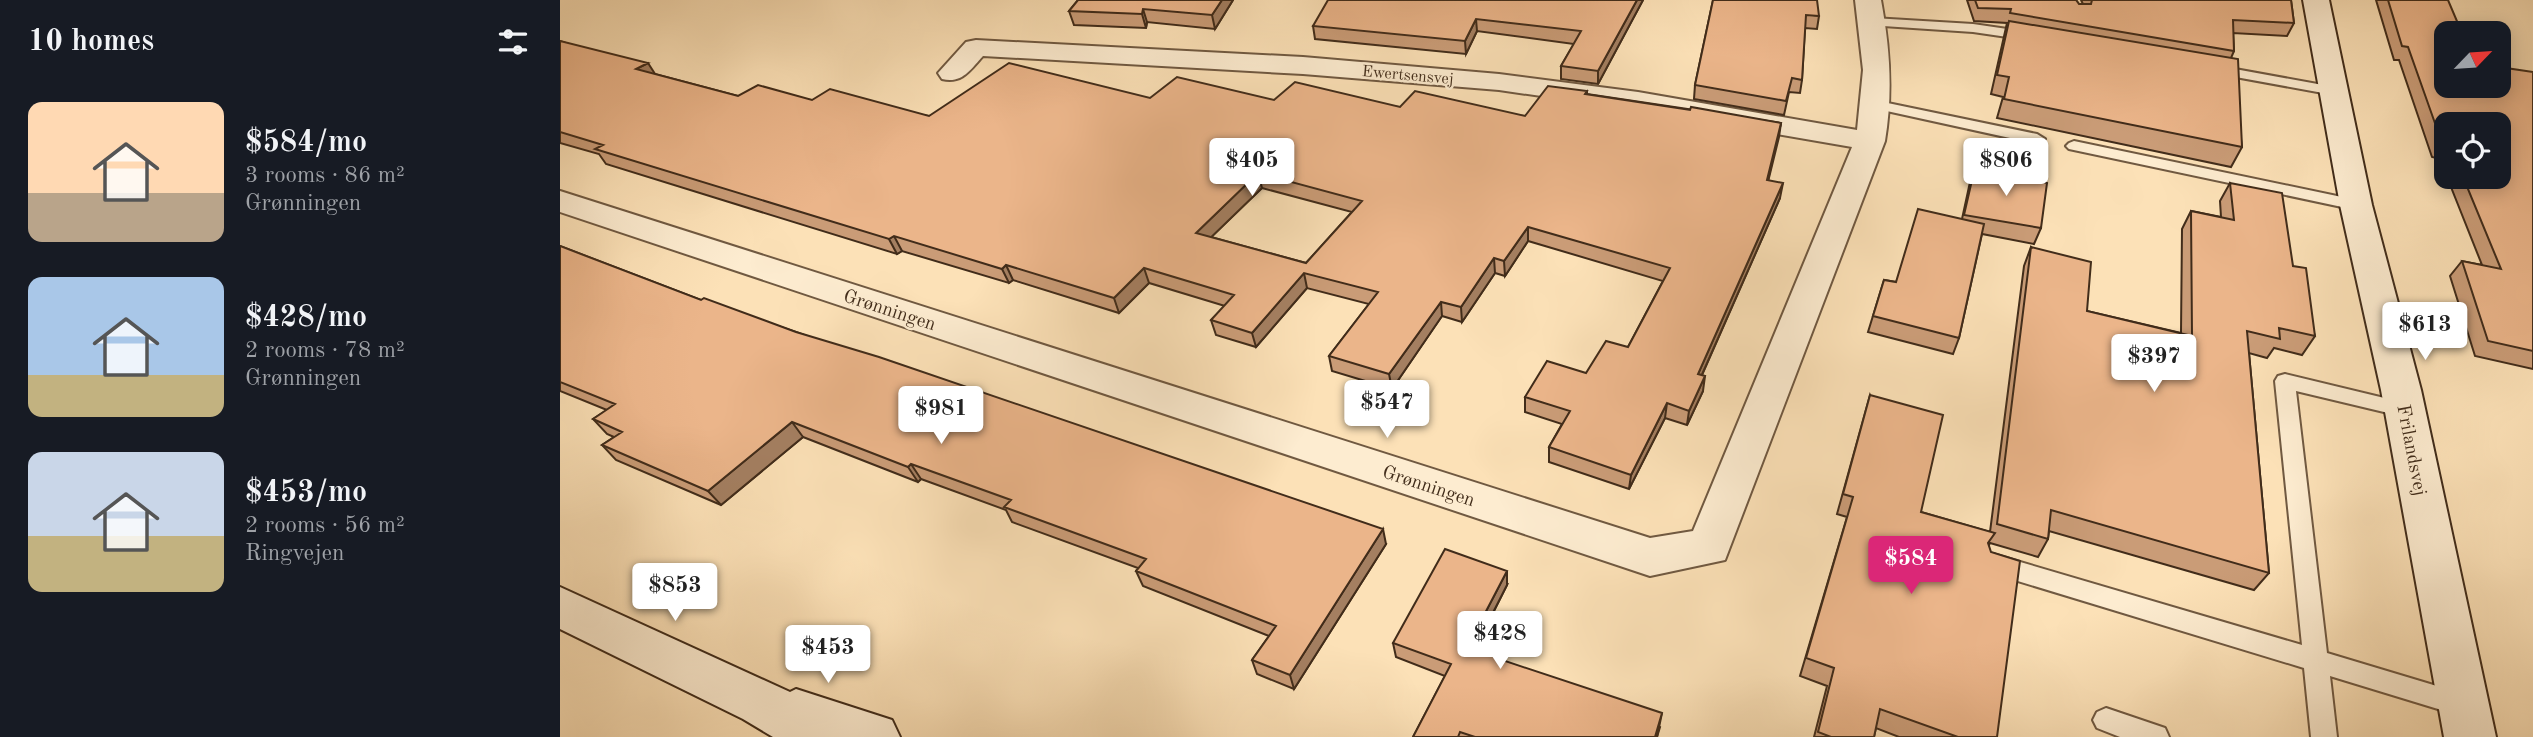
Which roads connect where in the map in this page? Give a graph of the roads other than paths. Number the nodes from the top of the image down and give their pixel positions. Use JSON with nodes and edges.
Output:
{"nodes":[{"id":1,"x":2316,"y":0,"type":"edge"},
{"id":2,"x":1870,"y":11,"type":"edge"},
{"id":3,"x":2037,"y":38,"type":"edge"},
{"id":4,"x":2198,"y":66,"type":"edge"},
{"id":5,"x":952,"y":73,"type":"dead end"},
{"id":6,"x":2334,"y":91,"type":"junction"},
{"id":7,"x":1874,"y":123,"type":"junction"},
{"id":8,"x":2037,"y":139,"type":"dead end"},
{"id":9,"x":2074,"y":146,"type":"dead end"},
{"id":10,"x":560,"y":201,"type":"edge"},
{"id":11,"x":2356,"y":205,"type":"junction"},
{"id":12,"x":2405,"y":410,"type":"junction"},
{"id":13,"x":1992,"y":564,"type":"edge"},
{"id":14,"x":560,"y":607,"type":"edge"},
{"id":15,"x":2316,"y":661,"type":"junction"},
{"id":16,"x":761,"y":702,"type":"junction"},
{"id":17,"x":2106,"y":720,"type":"dead end"},
{"id":18,"x":2467,"y":721,"type":"edge"},
{"id":19,"x":819,"y":737,"type":"edge"},
{"id":20,"x":874,"y":737,"type":"edge"},
{"id":21,"x":2156,"y":737,"type":"edge"},
{"id":22,"x":2324,"y":737,"type":"edge"}],
"edges":[{"from":1,"to":6,"type":"street","name":"Frilandsvej"},
{"from":2,"to":3,"type":"lane"},
{"from":2,"to":7,"type":"street","name":"Grønningen"},
{"from":4,"to":6,"type":"lane"},
{"from":5,"to":7,"type":"street","name":"Ewertsensvej"},
{"from":6,"to":11,"type":"street","name":"Frilandsvej"},
{"from":7,"to":8,"type":"lane"},
{"from":7,"to":10,"type":"street","name":"Grønningen"},
{"from":9,"to":11,"type":"lane"},
{"from":11,"to":12,"type":"street","name":"Frilandsvej"},
{"from":12,"to":15,"type":"lane"},
{"from":12,"to":18,"type":"street","name":"Frilandsvej"},
{"from":13,"to":15,"type":"lane"},
{"from":14,"to":16,"type":"street"},
{"from":15,"to":18,"type":"lane"},
{"from":15,"to":22,"type":"lane"},
{"from":16,"to":19,"type":"street"},
{"from":16,"to":20,"type":"street"},
{"from":17,"to":21,"type":"lane"}]}
